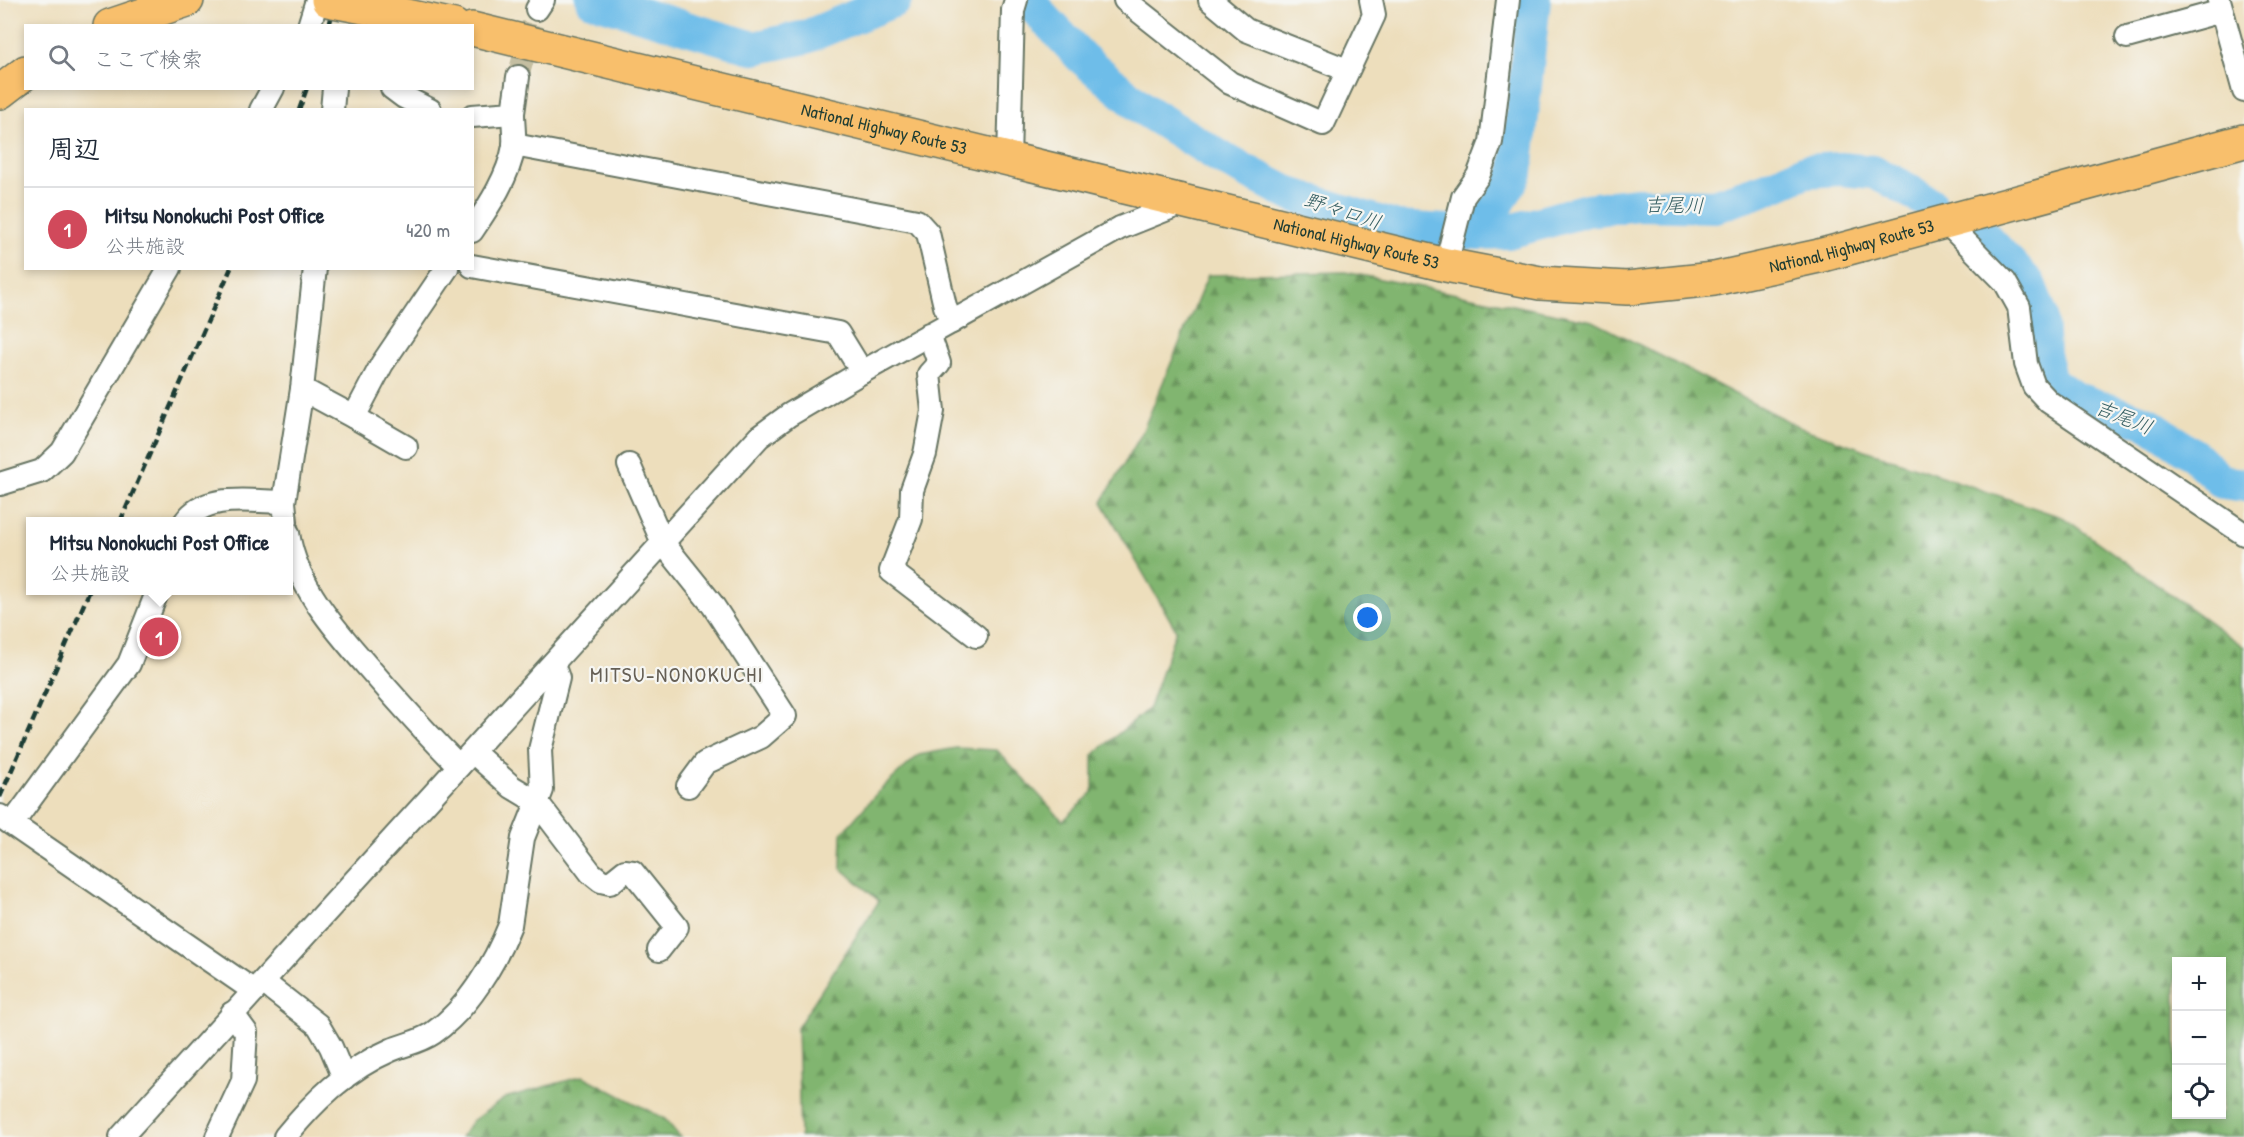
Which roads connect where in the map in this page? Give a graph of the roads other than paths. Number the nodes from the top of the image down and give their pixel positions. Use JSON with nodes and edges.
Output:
{"nodes":[{"id":1,"x":187,"y":0,"type":"edge"},
{"id":2,"x":317,"y":0,"type":"edge"},
{"id":3,"x":328,"y":0,"type":"edge"},
{"id":4,"x":1125,"y":0,"type":"edge"},
{"id":5,"x":1210,"y":0,"type":"edge"},
{"id":6,"x":1371,"y":0,"type":"edge"},
{"id":7,"x":1508,"y":0,"type":"edge"},
{"id":8,"x":1014,"y":5,"type":"edge"},
{"id":9,"x":2221,"y":6,"type":"edge"},
{"id":10,"x":116,"y":24,"type":"edge"},
{"id":11,"x":310,"y":24,"type":"edge"},
{"id":12,"x":445,"y":24,"type":"edge"},
{"id":13,"x":474,"y":29,"type":"edge"},
{"id":14,"x":2127,"y":37,"type":"dead end"},
{"id":15,"x":1347,"y":70,"type":"junction"},
{"id":16,"x":24,"y":74,"type":"edge"},
{"id":17,"x":518,"y":77,"type":"tunnel mouth"},
{"id":18,"x":272,"y":90,"type":"edge"},
{"id":19,"x":334,"y":90,"type":"edge"},
{"id":20,"x":395,"y":90,"type":"edge"},
{"id":21,"x":2244,"y":91,"type":"edge"},
{"id":22,"x":0,"y":92,"type":"edge"},
{"id":23,"x":262,"y":108,"type":"edge"},
{"id":24,"x":332,"y":108,"type":"edge"},
{"id":25,"x":427,"y":108,"type":"edge"},
{"id":26,"x":513,"y":113,"type":"junction"},
{"id":27,"x":474,"y":116,"type":"edge"},
{"id":28,"x":2244,"y":141,"type":"edge"},
{"id":29,"x":514,"y":145,"type":"junction"},
{"id":30,"x":1009,"y":159,"type":"junction"},
{"id":31,"x":1185,"y":202,"type":"junction"},
{"id":32,"x":1945,"y":220,"type":"junction"},
{"id":33,"x":474,"y":228,"type":"edge"},
{"id":34,"x":1449,"y":255,"type":"junction"},
{"id":35,"x":474,"y":266,"type":"edge"},
{"id":36,"x":169,"y":270,"type":"edge"},
{"id":37,"x":315,"y":270,"type":"edge"},
{"id":38,"x":446,"y":270,"type":"edge"},
{"id":39,"x":952,"y":321,"type":"junction"},
{"id":40,"x":929,"y":334,"type":"junction"},
{"id":41,"x":862,"y":372,"type":"junction"},
{"id":42,"x":302,"y":389,"type":"junction"},
{"id":43,"x":354,"y":417,"type":"junction"},
{"id":44,"x":406,"y":447,"type":"dead end"},
{"id":45,"x":629,"y":465,"type":"dead end"},
{"id":46,"x":0,"y":484,"type":"edge"},
{"id":47,"x":285,"y":512,"type":"edge"},
{"id":48,"x":191,"y":517,"type":"edge"},
{"id":49,"x":2244,"y":534,"type":"edge"},
{"id":50,"x":663,"y":543,"type":"junction"},
{"id":51,"x":293,"y":548,"type":"edge"},
{"id":52,"x":156,"y":595,"type":"edge"},
{"id":53,"x":976,"y":636,"type":"dead end"},
{"id":54,"x":553,"y":664,"type":"junction"},
{"id":55,"x":466,"y":759,"type":"junction"},
{"id":56,"x":688,"y":786,"type":"dead end"},
{"id":57,"x":537,"y":802,"type":"junction"},
{"id":58,"x":6,"y":820,"type":"edge"},
{"id":59,"x":659,"y":950,"type":"dead end"},
{"id":60,"x":258,"y":987,"type":"junction"},
{"id":61,"x":232,"y":1013,"type":"junction"},
{"id":62,"x":344,"y":1078,"type":"junction"},
{"id":63,"x":121,"y":1137,"type":"edge"},
{"id":64,"x":217,"y":1137,"type":"edge"},
{"id":65,"x":285,"y":1137,"type":"edge"}],
"edges":[{"from":1,"to":10,"type":"highway"},
{"from":2,"to":11,"type":"street"},
{"from":3,"to":12,"type":"highway","bridge":true},
{"from":4,"to":15,"type":"street"},
{"from":5,"to":15,"type":"street"},
{"from":6,"to":15,"type":"street"},
{"from":7,"to":34,"type":"street"},
{"from":8,"to":30,"type":"street"},
{"from":9,"to":14,"type":"street"},
{"from":9,"to":21,"type":"street"},
{"from":13,"to":30,"type":"highway","name":"National Highway Route 53"},
{"from":16,"to":22,"type":"highway"},
{"from":17,"to":26,"type":"street"},
{"from":18,"to":23,"type":"street"},
{"from":19,"to":24,"type":"street"},
{"from":20,"to":25,"type":"street"},
{"from":26,"to":27,"type":"street"},
{"from":26,"to":29,"type":"street"},
{"from":28,"to":32,"type":"highway","name":"National Highway Route 53"},
{"from":29,"to":33,"type":"street"},
{"from":29,"to":39,"type":"street"},
{"from":30,"to":31,"type":"highway","name":"National Highway Route 53"},
{"from":31,"to":34,"type":"highway","name":"National Highway Route 53"},
{"from":31,"to":39,"type":"street"},
{"from":32,"to":34,"type":"highway","name":"National Highway Route 53"},
{"from":32,"to":49,"type":"street"},
{"from":35,"to":41,"type":"street"},
{"from":36,"to":46,"type":"street"},
{"from":37,"to":42,"type":"street"},
{"from":38,"to":43,"type":"street"},
{"from":39,"to":40,"type":"street"},
{"from":40,"to":41,"type":"street"},
{"from":40,"to":53,"type":"street"},
{"from":41,"to":50,"type":"street"},
{"from":42,"to":43,"type":"street"},
{"from":42,"to":47,"type":"street"},
{"from":43,"to":44,"type":"street"},
{"from":45,"to":50,"type":"street"},
{"from":47,"to":48,"type":"street"},
{"from":50,"to":54,"type":"street"},
{"from":50,"to":56,"type":"street"},
{"from":51,"to":55,"type":"street"},
{"from":52,"to":58,"type":"street"},
{"from":54,"to":55,"type":"street"},
{"from":54,"to":57,"type":"street"},
{"from":55,"to":57,"type":"street"},
{"from":55,"to":60,"type":"street"},
{"from":57,"to":59,"type":"street"},
{"from":57,"to":62,"type":"street"},
{"from":58,"to":60,"type":"street"},
{"from":60,"to":61,"type":"street"},
{"from":60,"to":62,"type":"street"},
{"from":61,"to":63,"type":"street"},
{"from":61,"to":64,"type":"street"},
{"from":62,"to":65,"type":"street"}]}
